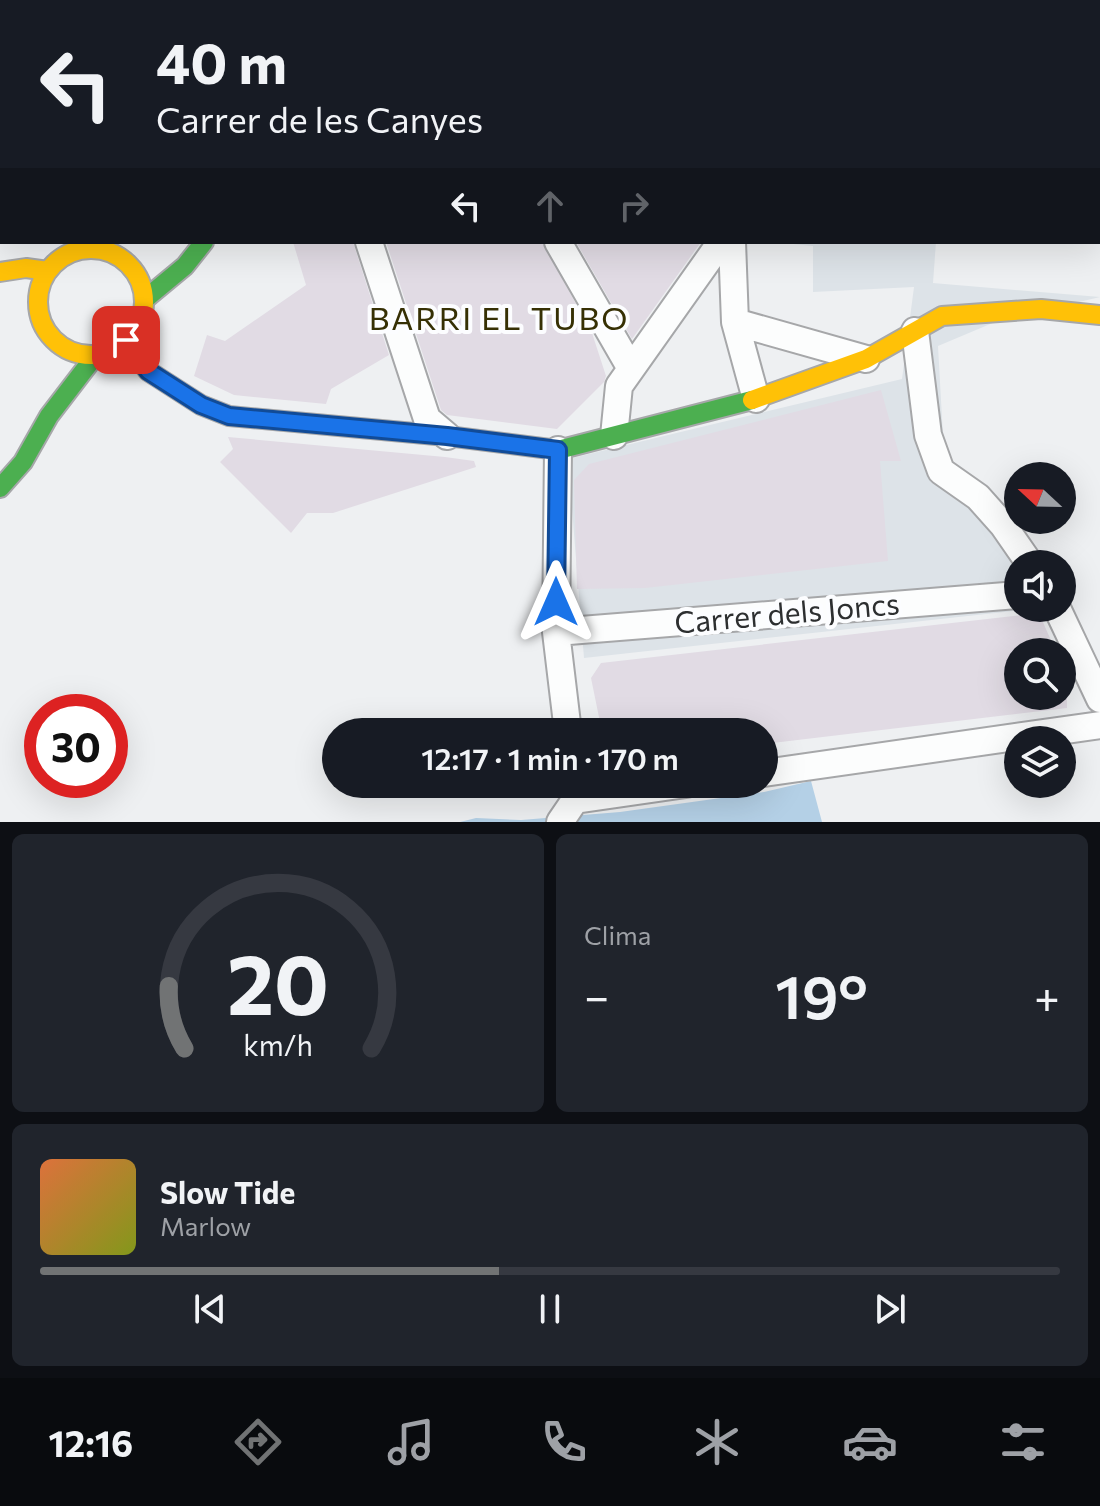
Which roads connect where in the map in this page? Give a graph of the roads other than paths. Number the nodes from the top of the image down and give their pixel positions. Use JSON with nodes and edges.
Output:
{"nodes":[{"id":1,"x":370,"y":244,"type":"edge"},
{"id":2,"x":559,"y":244,"type":"edge"},
{"id":3,"x":720,"y":244,"type":"edge"},
{"id":4,"x":732,"y":244,"type":"edge"},
{"id":5,"x":200,"y":246,"type":"edge"},
{"id":6,"x":168,"y":257,"type":"dead end"},
{"id":7,"x":48,"y":271,"type":"junction"},
{"id":8,"x":0,"y":272,"type":"edge"},
{"id":9,"x":38,"y":297,"type":"junction"},
{"id":10,"x":144,"y":300,"type":"junction"},
{"id":11,"x":1100,"y":315,"type":"edge"},
{"id":12,"x":735,"y":322,"type":"junction"},
{"id":13,"x":915,"y":331,"type":"junction"},
{"id":14,"x":126,"y":340,"type":"junction"},
{"id":15,"x":56,"y":344,"type":"junction"},
{"id":16,"x":95,"y":356,"type":"junction"},
{"id":17,"x":866,"y":359,"type":"junction"},
{"id":18,"x":625,"y":377,"type":"junction"},
{"id":19,"x":756,"y":399,"type":"junction"},
{"id":20,"x":49,"y":416,"type":"junction"},
{"id":21,"x":447,"y":436,"type":"junction"},
{"id":22,"x":614,"y":436,"type":"junction"},
{"id":23,"x":558,"y":450,"type":"junction"},
{"id":24,"x":0,"y":488,"type":"edge"},
{"id":25,"x":1020,"y":550,"type":"edge"},
{"id":26,"x":1004,"y":596,"type":"edge"},
{"id":27,"x":1064,"y":622,"type":"edge"},
{"id":28,"x":556,"y":632,"type":"junction"},
{"id":29,"x":1100,"y":699,"type":"edge"},
{"id":30,"x":566,"y":718,"type":"edge"},
{"id":31,"x":1100,"y":725,"type":"edge"},
{"id":32,"x":778,"y":771,"type":"edge"},
{"id":33,"x":571,"y":798,"type":"edge"},
{"id":34,"x":560,"y":822,"type":"edge"}],
"edges":[{"from":1,"to":21,"type":"street"},
{"from":2,"to":18,"type":"street"},
{"from":3,"to":18,"type":"street"},
{"from":4,"to":12,"type":"street"},
{"from":5,"to":6,"type":"street"},
{"from":5,"to":10,"type":"street"},
{"from":7,"to":8,"type":"street"},
{"from":7,"to":9,"type":"street"},
{"from":7,"to":10,"type":"street"},
{"from":8,"to":9,"type":"street"},
{"from":9,"to":15,"type":"street"},
{"from":10,"to":14,"type":"street"},
{"from":11,"to":13,"type":"street"},
{"from":12,"to":17,"type":"street"},
{"from":12,"to":19,"type":"street"},
{"from":13,"to":17,"type":"street"},
{"from":13,"to":25,"type":"street"},
{"from":14,"to":16,"type":"street"},
{"from":14,"to":21,"type":"street"},
{"from":15,"to":16,"type":"street"},
{"from":15,"to":20,"type":"street"},
{"from":16,"to":20,"type":"street"},
{"from":17,"to":19,"type":"street"},
{"from":18,"to":22,"type":"street"},
{"from":19,"to":22,"type":"street"},
{"from":20,"to":24,"type":"street"},
{"from":21,"to":23,"type":"street"},
{"from":22,"to":23,"type":"street"},
{"from":23,"to":28,"type":"street"},
{"from":26,"to":28,"type":"street","name":"Carrer dels Joncs"},
{"from":27,"to":29,"type":"street"},
{"from":28,"to":30,"type":"street"},
{"from":31,"to":32,"type":"street"},
{"from":33,"to":34,"type":"street"}]}
